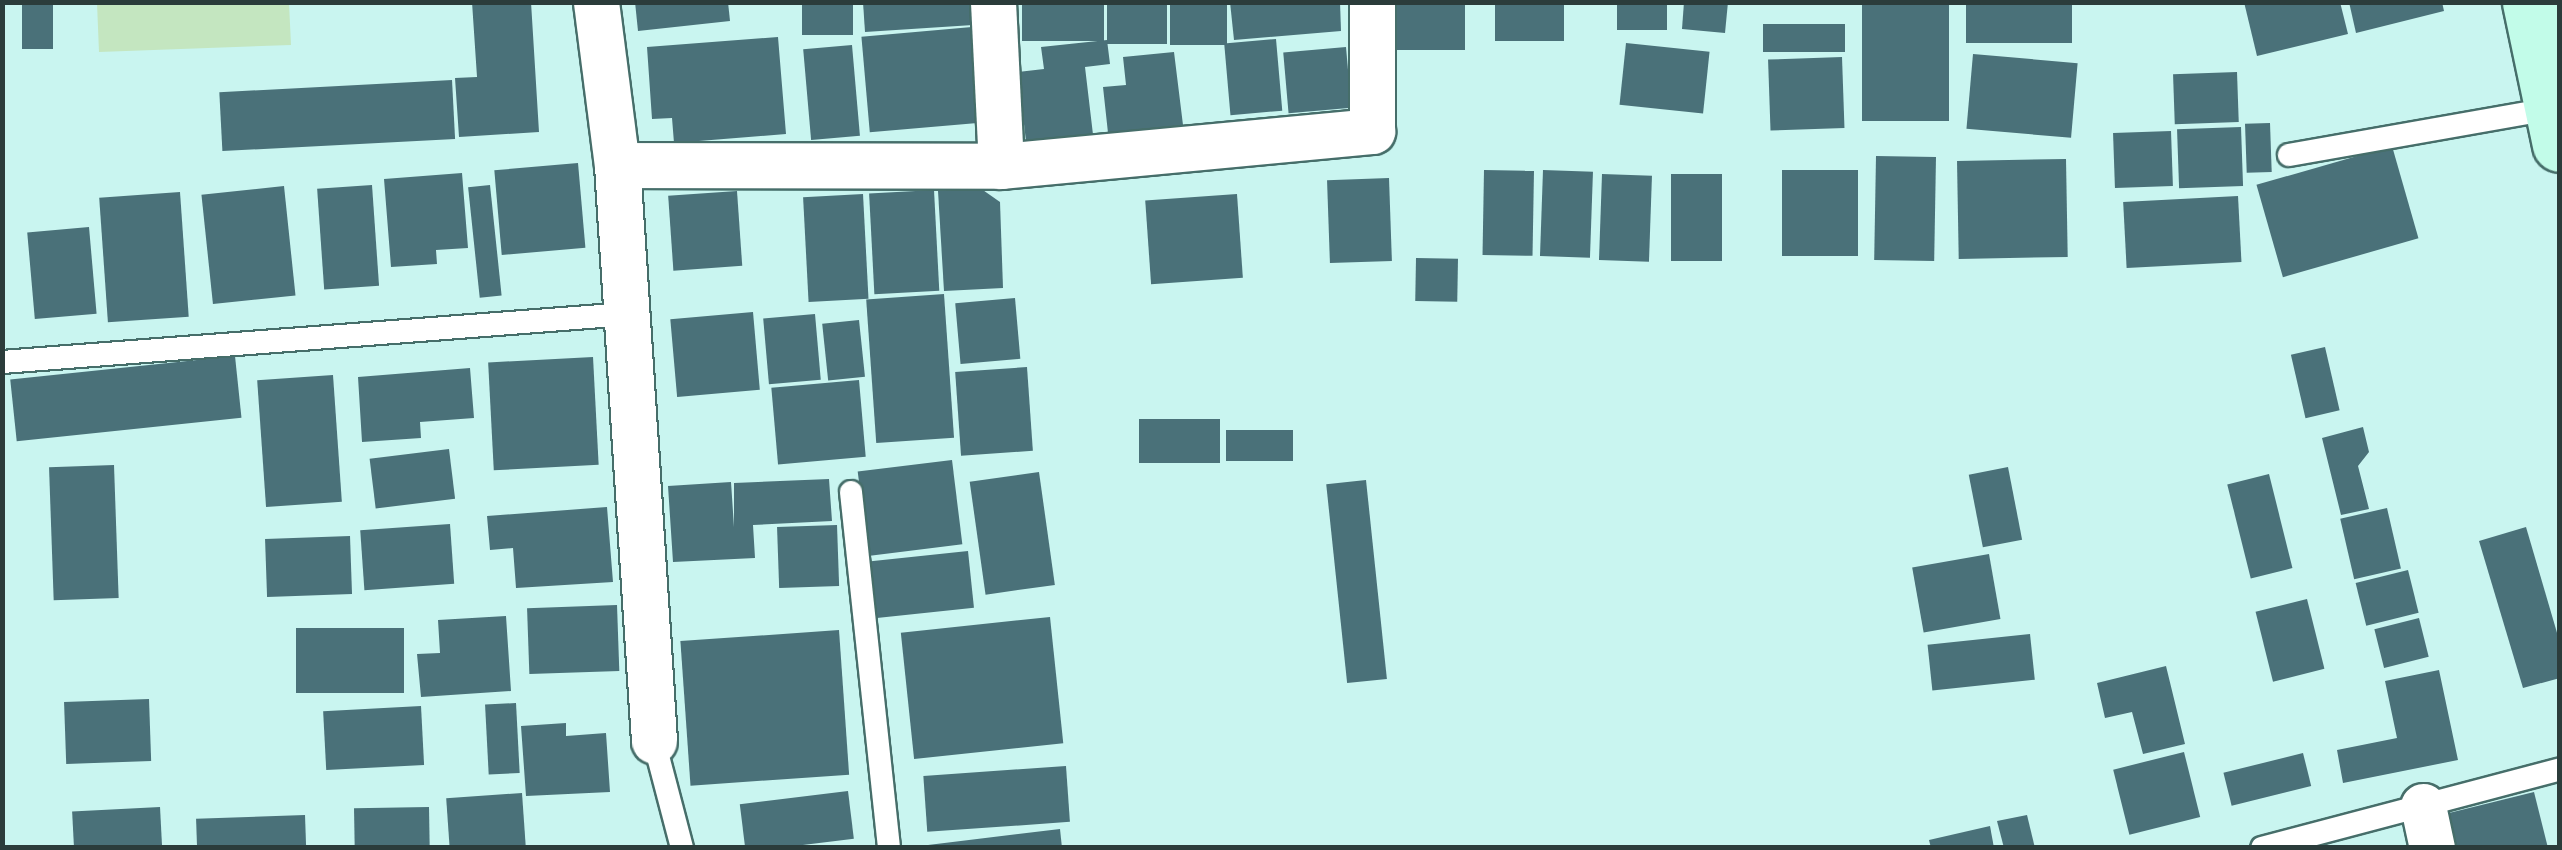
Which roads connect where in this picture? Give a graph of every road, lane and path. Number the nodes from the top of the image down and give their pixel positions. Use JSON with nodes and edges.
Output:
{"nodes":[{"id":1,"x":596,"y":2,"type":"edge"},
{"id":2,"x":994,"y":2,"type":"edge"},
{"id":3,"x":1372,"y":2,"type":"edge"},
{"id":4,"x":2530,"y":2,"type":"edge"},
{"id":5,"x":2555,"y":126,"type":"edge"},
{"id":6,"x":2290,"y":155,"type":"dead end"},
{"id":7,"x":618,"y":165,"type":"junction"},
{"id":8,"x":1001,"y":166,"type":"junction"},
{"id":9,"x":627,"y":314,"type":"junction"},
{"id":10,"x":2,"y":362,"type":"edge"},
{"id":11,"x":851,"y":492,"type":"dead end"},
{"id":12,"x":654,"y":740,"type":"joint"},
{"id":13,"x":2560,"y":769,"type":"edge"},
{"id":14,"x":2427,"y":827,"type":"edge"},
{"id":15,"x":682,"y":848,"type":"edge"},
{"id":16,"x":889,"y":848,"type":"edge"},
{"id":17,"x":2262,"y":848,"type":"edge"}],
"edges":[{"from":1,"to":7,"type":"street"},
{"from":2,"to":8,"type":"street"},
{"from":3,"to":8,"type":"street"},
{"from":4,"to":5,"type":"main road"},
{"from":5,"to":6,"type":"lane"},
{"from":7,"to":8,"type":"street"},
{"from":7,"to":9,"type":"street"},
{"from":9,"to":10,"type":"lane"},
{"from":9,"to":12,"type":"street"},
{"from":11,"to":16,"type":"lane"},
{"from":12,"to":15,"type":"lane"},
{"from":13,"to":14,"type":"lane"},
{"from":14,"to":17,"type":"lane"}]}
